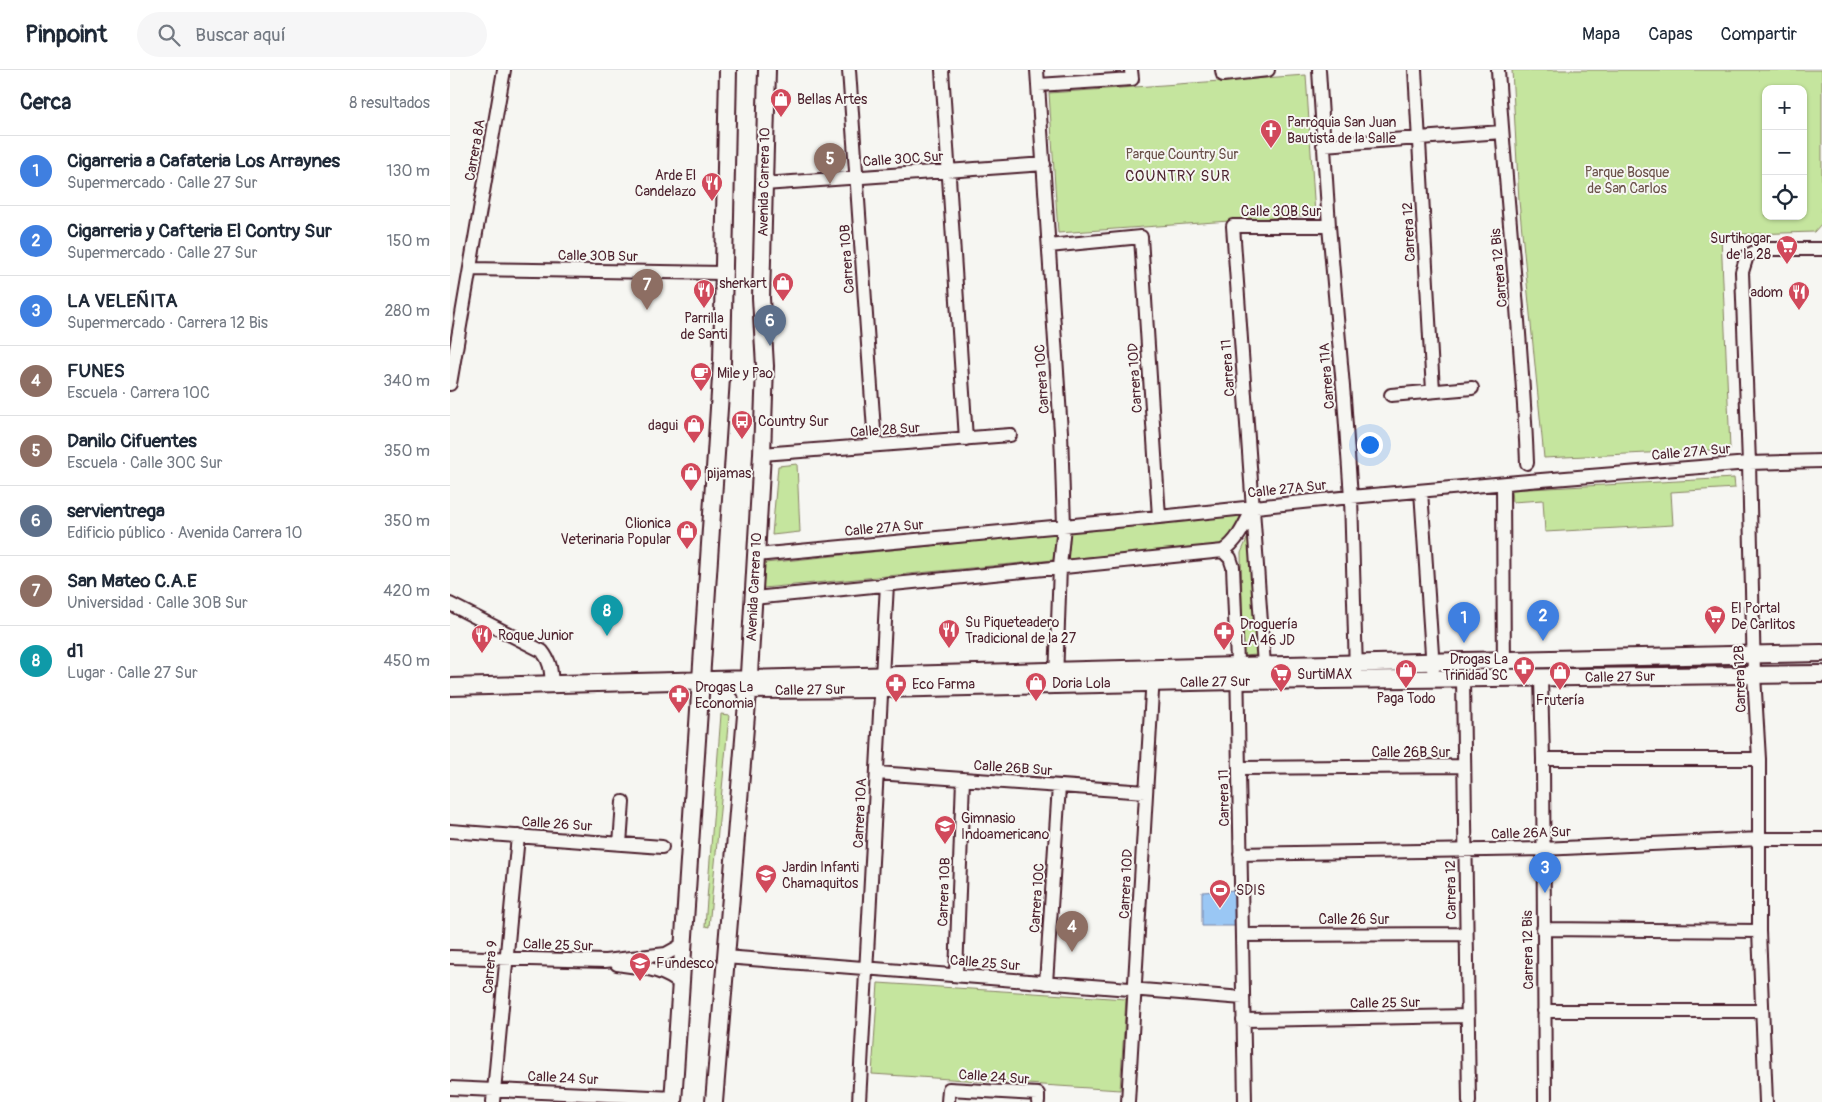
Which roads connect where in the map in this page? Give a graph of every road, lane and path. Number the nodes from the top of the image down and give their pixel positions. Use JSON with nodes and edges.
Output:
{"nodes":[{"id":1,"x":504,"y":70,"type":"edge"},
{"id":2,"x":728,"y":70,"type":"edge"},
{"id":3,"x":767,"y":70,"type":"edge"},
{"id":4,"x":849,"y":70,"type":"edge"},
{"id":5,"x":942,"y":70,"type":"edge"},
{"id":6,"x":1037,"y":70,"type":"edge"},
{"id":7,"x":1268,"y":70,"type":"edge"},
{"id":8,"x":1318,"y":70,"type":"edge"},
{"id":9,"x":1415,"y":70,"type":"edge"},
{"id":10,"x":1498,"y":70,"type":"edge"},
{"id":11,"x":1223,"y":72,"type":"edge"},
{"id":12,"x":1132,"y":74,"type":"edge"},
{"id":13,"x":1038,"y":85,"type":"junction"},
{"id":14,"x":1502,"y":132,"type":"junction"},
{"id":15,"x":1419,"y":137,"type":"junction"},
{"id":16,"x":1323,"y":144,"type":"junction"},
{"id":17,"x":1044,"y":164,"type":"junction"},
{"id":18,"x":948,"y":171,"type":"junction"},
{"id":19,"x":856,"y":178,"type":"junction"},
{"id":20,"x":764,"y":184,"type":"junction"},
{"id":21,"x":1234,"y":226,"type":"joint"},
{"id":22,"x":1329,"y":226,"type":"junction"},
{"id":23,"x":1049,"y":246,"type":"junction"},
{"id":24,"x":1822,"y":248,"type":"edge"},
{"id":25,"x":470,"y":269,"type":"junction"},
{"id":26,"x":724,"y":273,"type":"junction"},
{"id":27,"x":456,"y":320,"type":"edge"},
{"id":28,"x":450,"y":384,"type":"edge"},
{"id":29,"x":1472,"y":388,"type":"dead end"},
{"id":30,"x":1433,"y":391,"type":"junction"},
{"id":31,"x":1391,"y":395,"type":"dead end"},
{"id":32,"x":1010,"y":435,"type":"dead end"},
{"id":33,"x":966,"y":438,"type":"junction"},
{"id":34,"x":875,"y":446,"type":"junction"},
{"id":35,"x":762,"y":454,"type":"junction"},
{"id":36,"x":1822,"y":461,"type":"edge"},
{"id":37,"x":1749,"y":462,"type":"junction"},
{"id":38,"x":1527,"y":464,"type":"dead end"},
{"id":39,"x":1503,"y":484,"type":"junction"},
{"id":40,"x":1421,"y":491,"type":"junction"},
{"id":41,"x":1350,"y":496,"type":"junction"},
{"id":42,"x":1253,"y":508,"type":"junction"},
{"id":43,"x":1159,"y":517,"type":"junction"},
{"id":44,"x":1064,"y":526,"type":"junction"},
{"id":45,"x":1223,"y":551,"type":"junction"},
{"id":46,"x":756,"y":555,"type":"junction"},
{"id":47,"x":1060,"y":566,"type":"junction"},
{"id":48,"x":887,"y":584,"type":"junction"},
{"id":49,"x":754,"y":598,"type":"junction"},
{"id":50,"x":450,"y":604,"type":"edge"},
{"id":51,"x":1822,"y":653,"type":"edge"},
{"id":52,"x":1753,"y":655,"type":"junction"},
{"id":53,"x":1503,"y":661,"type":"junction"},
{"id":54,"x":1432,"y":662,"type":"junction"},
{"id":55,"x":1356,"y":663,"type":"junction"},
{"id":56,"x":1264,"y":666,"type":"junction"},
{"id":57,"x":1237,"y":674,"type":"junction"},
{"id":58,"x":1822,"y":674,"type":"edge"},
{"id":59,"x":1754,"y":675,"type":"junction"},
{"id":60,"x":1153,"y":676,"type":"junction"},
{"id":61,"x":1056,"y":678,"type":"junction"},
{"id":62,"x":1504,"y":678,"type":"junction"},
{"id":63,"x":1541,"y":678,"type":"junction"},
{"id":64,"x":1433,"y":679,"type":"junction"},
{"id":65,"x":1463,"y":679,"type":"junction"},
{"id":66,"x":1357,"y":680,"type":"junction"},
{"id":67,"x":700,"y":682,"type":"junction"},
{"id":68,"x":882,"y":683,"type":"junction"},
{"id":69,"x":552,"y":685,"type":"junction"},
{"id":70,"x":749,"y":685,"type":"junction"},
{"id":71,"x":450,"y":687,"type":"edge"},
{"id":72,"x":1759,"y":758,"type":"junction"},
{"id":73,"x":1543,"y":759,"type":"junction"},
{"id":74,"x":1464,"y":766,"type":"junction"},
{"id":75,"x":1239,"y":768,"type":"junction"},
{"id":76,"x":877,"y":773,"type":"junction"},
{"id":77,"x":963,"y":779,"type":"junction"},
{"id":78,"x":1059,"y":786,"type":"junction"},
{"id":79,"x":1146,"y":792,"type":"junction"},
{"id":80,"x":623,"y":802,"type":"dead end"},
{"id":81,"x":450,"y":831,"type":"edge"},
{"id":82,"x":518,"y":836,"type":"junction"},
{"id":83,"x":1760,"y":838,"type":"junction"},
{"id":84,"x":1822,"y":839,"type":"edge"},
{"id":85,"x":620,"y":844,"type":"junction"},
{"id":86,"x":662,"y":847,"type":"dead end"},
{"id":87,"x":1542,"y":849,"type":"junction"},
{"id":88,"x":1465,"y":850,"type":"junction"},
{"id":89,"x":1240,"y":854,"type":"junction"},
{"id":90,"x":1543,"y":929,"type":"junction"},
{"id":91,"x":1759,"y":931,"type":"junction"},
{"id":92,"x":1466,"y":934,"type":"junction"},
{"id":93,"x":1242,"y":935,"type":"junction"},
{"id":94,"x":684,"y":944,"type":"junction"},
{"id":95,"x":450,"y":957,"type":"edge"},
{"id":96,"x":725,"y":957,"type":"junction"},
{"id":97,"x":506,"y":959,"type":"junction"},
{"id":98,"x":605,"y":961,"type":"junction"},
{"id":99,"x":867,"y":968,"type":"junction"},
{"id":100,"x":956,"y":975,"type":"junction"},
{"id":101,"x":1046,"y":983,"type":"junction"},
{"id":102,"x":682,"y":985,"type":"junction"},
{"id":103,"x":1135,"y":990,"type":"junction"},
{"id":104,"x":1243,"y":998,"type":"junction"},
{"id":105,"x":1544,"y":1011,"type":"junction"},
{"id":106,"x":1762,"y":1011,"type":"junction"},
{"id":107,"x":1468,"y":1016,"type":"junction"},
{"id":108,"x":1243,"y":1020,"type":"junction"},
{"id":109,"x":450,"y":1088,"type":"edge"},
{"id":110,"x":494,"y":1096,"type":"edge"},
{"id":111,"x":598,"y":1098,"type":"edge"},
{"id":112,"x":1038,"y":1098,"type":"edge"},
{"id":113,"x":674,"y":1100,"type":"edge"},
{"id":114,"x":714,"y":1102,"type":"edge"},
{"id":115,"x":859,"y":1102,"type":"edge"},
{"id":116,"x":948,"y":1102,"type":"edge"},
{"id":117,"x":1128,"y":1102,"type":"edge"},
{"id":118,"x":1245,"y":1102,"type":"edge"},
{"id":119,"x":1469,"y":1102,"type":"edge"},
{"id":120,"x":1545,"y":1102,"type":"edge"},
{"id":121,"x":1766,"y":1102,"type":"edge"}],
"edges":[{"from":1,"to":25,"type":"street","name":"Carrera 8A"},
{"from":2,"to":26,"type":"main road"},
{"from":3,"to":20,"type":"main road","name":"Avenida Carrera 10"},
{"from":4,"to":19,"type":"street","name":"Carrera 10B"},
{"from":5,"to":18,"type":"street"},
{"from":6,"to":13,"type":"street","name":"Carrera 10C"},
{"from":7,"to":11,"type":"street"},
{"from":8,"to":16,"type":"street","name":"Carrera 11A"},
{"from":9,"to":15,"type":"street","name":"Carrera 12"},
{"from":10,"to":14,"type":"street","name":"Carrera 12 Bis"},
{"from":12,"to":13,"type":"street"},
{"from":13,"to":17,"type":"street","name":"Carrera 10C"},
{"from":14,"to":15,"type":"street"},
{"from":14,"to":38,"type":"street","name":"Carrera 12 Bis"},
{"from":15,"to":16,"type":"street"},
{"from":15,"to":30,"type":"street","name":"Carrera 12"},
{"from":16,"to":22,"type":"street","name":"Carrera 11A"},
{"from":17,"to":18,"type":"street","name":"Calle 30C Sur"},
{"from":17,"to":23,"type":"street","name":"Carrera 10C"},
{"from":18,"to":19,"type":"street","name":"Calle 30C Sur"},
{"from":18,"to":33,"type":"street"},
{"from":19,"to":20,"type":"street","name":"Calle 30C Sur"},
{"from":19,"to":34,"type":"street","name":"Carrera 10B"},
{"from":20,"to":35,"type":"main road","name":"Avenida Carrera 10"},
{"from":21,"to":22,"type":"street","name":"Calle 30B Sur"},
{"from":21,"to":42,"type":"street","name":"Carrera 11"},
{"from":22,"to":41,"type":"street","name":"Carrera 11A"},
{"from":23,"to":43,"type":"street","name":"Carrera 10D"},
{"from":23,"to":44,"type":"street","name":"Carrera 10C"},
{"from":24,"to":37,"type":"street","name":"Carrera 12B"},
{"from":25,"to":26,"type":"street","name":"Calle 30B Sur"},
{"from":25,"to":27,"type":"street","name":"Carrera 8A"},
{"from":26,"to":67,"type":"main road"},
{"from":27,"to":28,"type":"street","name":"Carrera 8A"},
{"from":29,"to":30,"type":"street"},
{"from":30,"to":31,"type":"street"},
{"from":32,"to":33,"type":"street","name":"Calle 28 Sur"},
{"from":33,"to":34,"type":"street","name":"Calle 28 Sur"},
{"from":34,"to":35,"type":"street","name":"Calle 28 Sur"},
{"from":35,"to":46,"type":"main road","name":"Avenida Carrera 10"},
{"from":36,"to":37,"type":"street","name":"Calle 27A Sur"},
{"from":37,"to":39,"type":"street","name":"Calle 27A Sur"},
{"from":37,"to":52,"type":"street","name":"Carrera 12B"},
{"from":39,"to":40,"type":"street","name":"Calle 27A Sur"},
{"from":39,"to":53,"type":"street"},
{"from":40,"to":41,"type":"street","name":"Calle 27A Sur"},
{"from":40,"to":54,"type":"street"},
{"from":41,"to":42,"type":"street","name":"Calle 27A Sur"},
{"from":41,"to":55,"type":"street","name":"Carrera 11A"},
{"from":42,"to":43,"type":"street","name":"Calle 27A Sur"},
{"from":42,"to":45,"type":"street"},
{"from":42,"to":56,"type":"street","name":"Carrera 11"},
{"from":43,"to":44,"type":"street","name":"Calle 27A Sur"},
{"from":44,"to":46,"type":"street","name":"Calle 27A Sur"},
{"from":44,"to":47,"type":"street","name":"Carrera 10C"},
{"from":45,"to":47,"type":"street"},
{"from":45,"to":57,"type":"street","name":"Carrera 11"},
{"from":46,"to":49,"type":"main road","name":"Avenida Carrera 10"},
{"from":47,"to":48,"type":"street"},
{"from":47,"to":61,"type":"street","name":"Carrera 10C"},
{"from":48,"to":49,"type":"street"},
{"from":48,"to":68,"type":"street","name":"Carrera 10A"},
{"from":49,"to":70,"type":"main road","name":"Avenida Carrera 10"},
{"from":50,"to":69,"type":"street"},
{"from":51,"to":52,"type":"main road","name":"Calle 27 Sur"},
{"from":52,"to":53,"type":"main road","name":"Calle 27 Sur"},
{"from":52,"to":59,"type":"street","name":"Carrera 12B"},
{"from":53,"to":54,"type":"main road","name":"Calle 27 Sur"},
{"from":53,"to":62,"type":"street"},
{"from":54,"to":55,"type":"main road","name":"Calle 27 Sur"},
{"from":54,"to":64,"type":"street"},
{"from":55,"to":56,"type":"main road","name":"Calle 27 Sur"},
{"from":55,"to":66,"type":"street","name":"Carrera 11A"},
{"from":56,"to":57,"type":"main road","name":"Calle 27 Sur"},
{"from":57,"to":60,"type":"main road","name":"Calle 27 Sur"},
{"from":57,"to":66,"type":"main road","name":"Calle 27 Sur"},
{"from":57,"to":75,"type":"street","name":"Carrera 11"},
{"from":58,"to":59,"type":"main road","name":"Calle 27 Sur"},
{"from":59,"to":63,"type":"main road","name":"Calle 27 Sur"},
{"from":59,"to":72,"type":"street","name":"Carrera 12B"},
{"from":60,"to":61,"type":"main road","name":"Calle 27 Sur"},
{"from":60,"to":79,"type":"street","name":"Carrera 10D"},
{"from":61,"to":68,"type":"main road","name":"Calle 27 Sur"},
{"from":62,"to":63,"type":"main road","name":"Calle 27 Sur"},
{"from":62,"to":65,"type":"main road","name":"Calle 27 Sur"},
{"from":63,"to":73,"type":"street","name":"Carrera 12 Bis"},
{"from":64,"to":65,"type":"main road","name":"Calle 27 Sur"},
{"from":64,"to":66,"type":"main road","name":"Calle 27 Sur"},
{"from":65,"to":74,"type":"street","name":"Carrera 12"},
{"from":67,"to":69,"type":"main road","name":"Calle 27 Sur"},
{"from":67,"to":70,"type":"main road","name":"Calle 27 Sur"},
{"from":67,"to":94,"type":"main road"},
{"from":68,"to":70,"type":"main road","name":"Calle 27 Sur"},
{"from":68,"to":76,"type":"street","name":"Carrera 10A"},
{"from":69,"to":71,"type":"main road","name":"Calle 27 Sur"},
{"from":70,"to":96,"type":"main road","name":"Avenida Carrera 10"},
{"from":72,"to":73,"type":"street"},
{"from":72,"to":83,"type":"street","name":"Carrera 12B"},
{"from":73,"to":87,"type":"street","name":"Carrera 12 Bis"},
{"from":74,"to":75,"type":"street","name":"Calle 26B Sur"},
{"from":74,"to":88,"type":"street","name":"Carrera 12"},
{"from":75,"to":89,"type":"street","name":"Carrera 11"},
{"from":76,"to":77,"type":"street","name":"Calle 26B Sur"},
{"from":76,"to":99,"type":"street","name":"Carrera 10A"},
{"from":77,"to":78,"type":"street","name":"Calle 26B Sur"},
{"from":77,"to":100,"type":"street","name":"Carrera 10B"},
{"from":78,"to":79,"type":"street","name":"Calle 26B Sur"},
{"from":78,"to":101,"type":"street","name":"Carrera 10C"},
{"from":79,"to":103,"type":"street","name":"Carrera 10D"},
{"from":80,"to":85,"type":"street"},
{"from":81,"to":82,"type":"street","name":"Calle 26 Sur"},
{"from":82,"to":85,"type":"street","name":"Calle 26 Sur"},
{"from":82,"to":97,"type":"street","name":"Carrera 9"},
{"from":83,"to":84,"type":"street","name":"Calle 26A Sur"},
{"from":83,"to":87,"type":"street","name":"Calle 26A Sur"},
{"from":83,"to":91,"type":"street","name":"Carrera 12B"},
{"from":85,"to":86,"type":"street","name":"Calle 26 Sur"},
{"from":87,"to":88,"type":"street","name":"Calle 26A Sur"},
{"from":87,"to":90,"type":"street","name":"Carrera 12 Bis"},
{"from":88,"to":89,"type":"street","name":"Calle 26A Sur"},
{"from":88,"to":92,"type":"street","name":"Carrera 12"},
{"from":89,"to":93,"type":"street","name":"Carrera 11"},
{"from":90,"to":91,"type":"street"},
{"from":90,"to":105,"type":"street","name":"Carrera 12 Bis"},
{"from":91,"to":106,"type":"street","name":"Carrera 12B"},
{"from":92,"to":93,"type":"street","name":"Calle 26 Sur"},
{"from":92,"to":107,"type":"street","name":"Carrera 12"},
{"from":93,"to":104,"type":"street","name":"Carrera 11"},
{"from":94,"to":98,"type":"street","name":"Calle 25 Sur"},
{"from":94,"to":102,"type":"main road"},
{"from":95,"to":97,"type":"street","name":"Calle 25 Sur"},
{"from":96,"to":99,"type":"street","name":"Calle 25 Sur"},
{"from":96,"to":114,"type":"main road","name":"Avenida Carrera 10"},
{"from":97,"to":98,"type":"street","name":"Calle 25 Sur"},
{"from":97,"to":110,"type":"street","name":"Carrera 9"},
{"from":98,"to":102,"type":"street","name":"Calle 25 Sur"},
{"from":99,"to":100,"type":"street","name":"Calle 25 Sur"},
{"from":99,"to":115,"type":"street","name":"Carrera 10A"},
{"from":100,"to":101,"type":"street","name":"Calle 25 Sur"},
{"from":101,"to":103,"type":"street","name":"Calle 25 Sur"},
{"from":102,"to":113,"type":"main road"},
{"from":103,"to":104,"type":"street","name":"Calle 25 Sur"},
{"from":103,"to":117,"type":"street","name":"Carrera 10D"},
{"from":104,"to":108,"type":"street","name":"Carrera 11"},
{"from":105,"to":106,"type":"street"},
{"from":105,"to":120,"type":"street","name":"Carrera 12 Bis"},
{"from":106,"to":121,"type":"street","name":"Carrera 12B"},
{"from":107,"to":108,"type":"street","name":"Calle 25 Sur"},
{"from":107,"to":119,"type":"street","name":"Carrera 12"},
{"from":108,"to":118,"type":"street","name":"Carrera 11"},
{"from":109,"to":110,"type":"street","name":"Calle 24 Sur"},
{"from":110,"to":111,"type":"street","name":"Calle 24 Sur"},
{"from":111,"to":113,"type":"street","name":"Calle 24 Sur"},
{"from":112,"to":116,"type":"street","name":"Calle 24 Sur"}]}
